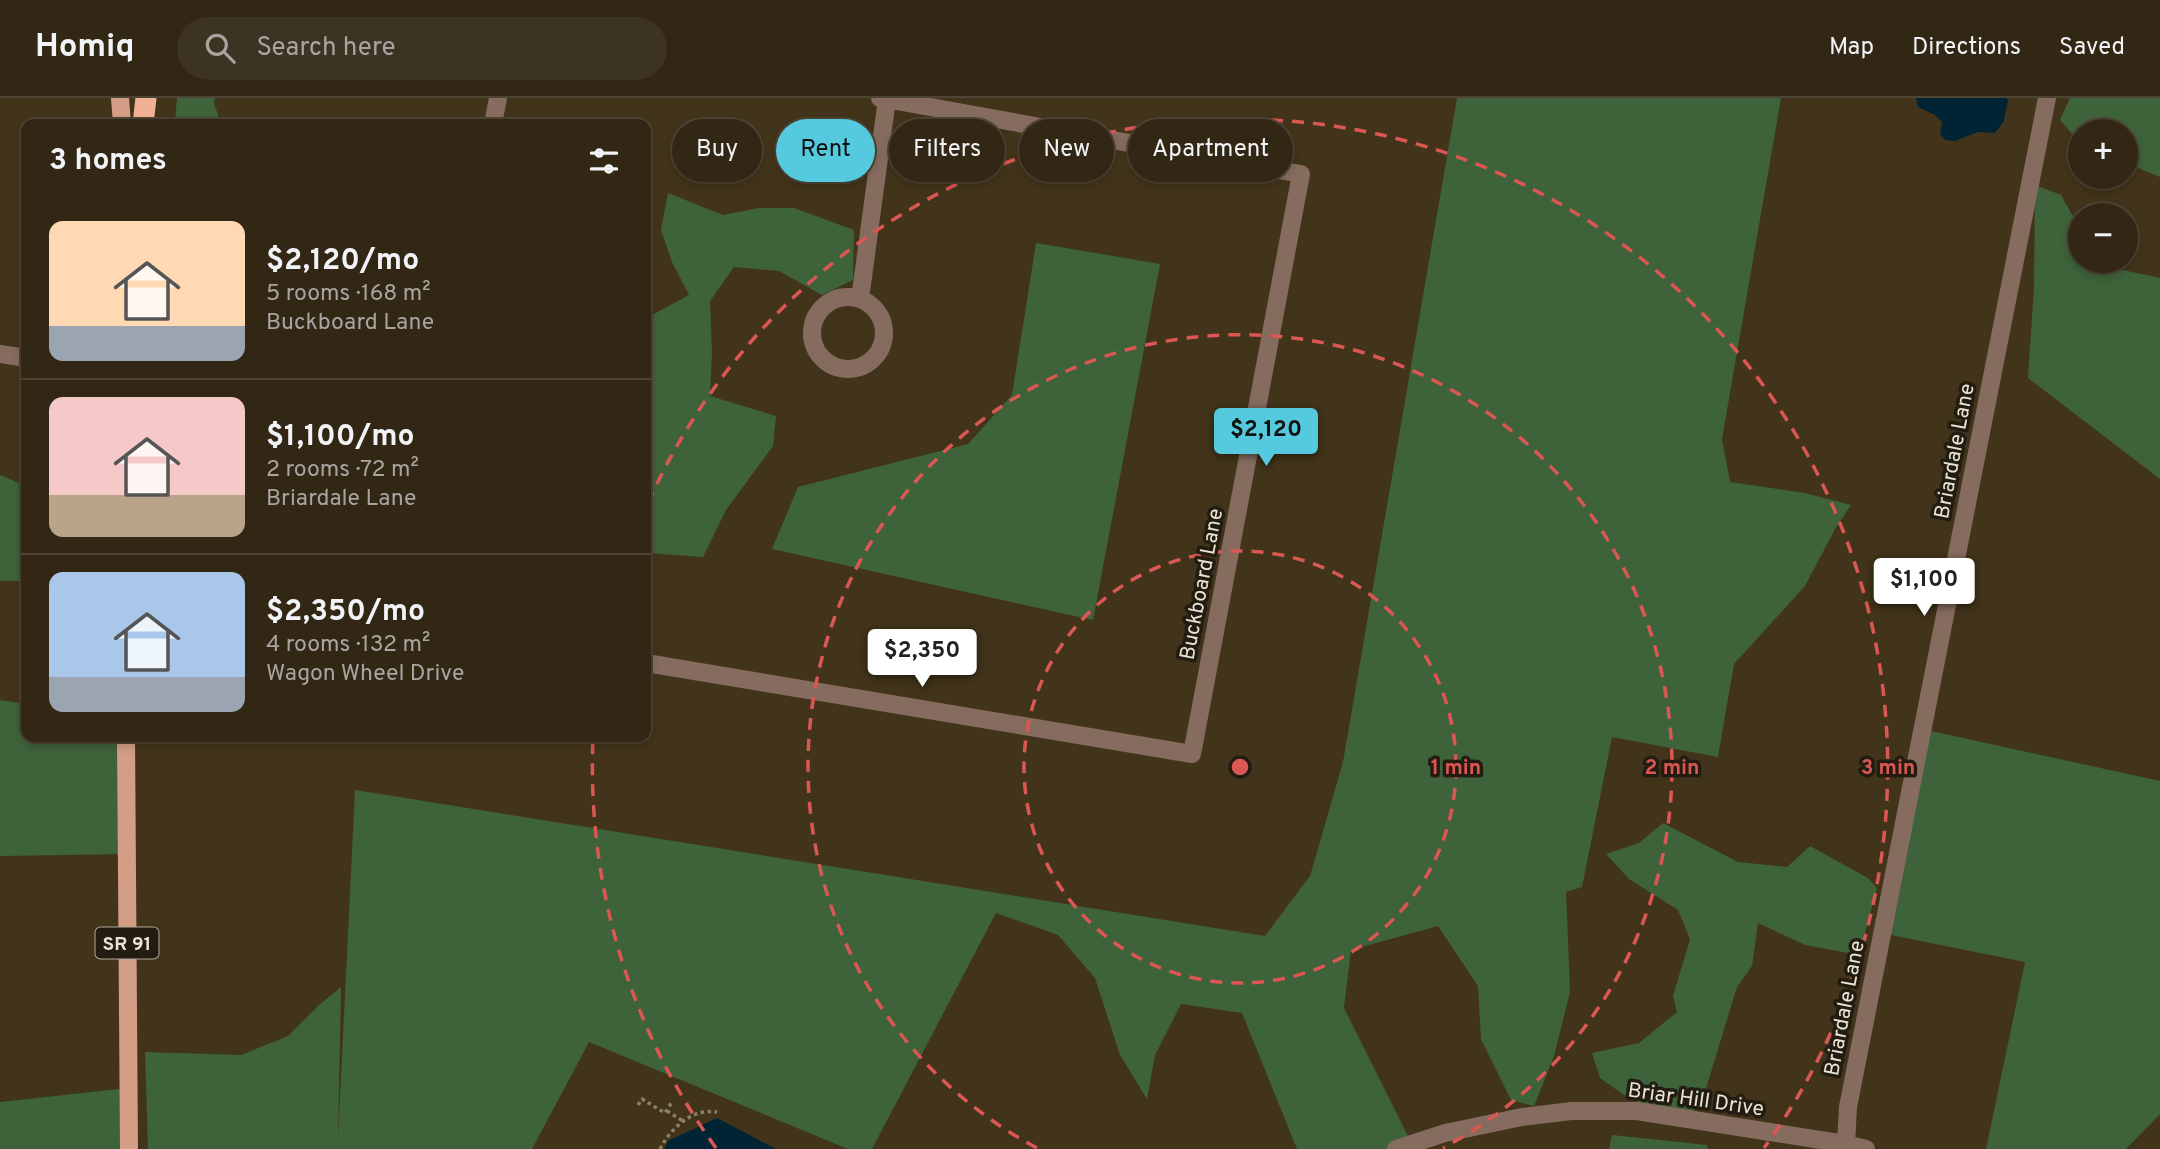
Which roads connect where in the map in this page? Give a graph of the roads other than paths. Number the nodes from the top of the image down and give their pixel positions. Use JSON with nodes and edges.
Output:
{"nodes":[{"id":1,"x":120,"y":98,"type":"edge"},
{"id":2,"x":135,"y":98,"type":"edge"},
{"id":3,"x":146,"y":98,"type":"edge"},
{"id":4,"x":498,"y":98,"type":"edge"},
{"id":5,"x":2047,"y":98,"type":"edge"},
{"id":6,"x":884,"y":99,"type":"edge"},
{"id":7,"x":122,"y":119,"type":"edge"},
{"id":8,"x":133,"y":119,"type":"edge"},
{"id":9,"x":144,"y":119,"type":"edge"},
{"id":10,"x":494,"y":119,"type":"edge"},
{"id":11,"x":860,"y":299,"type":"junction"},
{"id":12,"x":0,"y":354,"type":"edge"},
{"id":13,"x":21,"y":357,"type":"edge"},
{"id":14,"x":651,"y":664,"type":"edge"},
{"id":15,"x":126,"y":742,"type":"edge"},
{"id":16,"x":1846,"y":1144,"type":"junction"},
{"id":17,"x":129,"y":1149,"type":"edge"},
{"id":18,"x":1396,"y":1149,"type":"edge"},
{"id":19,"x":1866,"y":1149,"type":"edge"}],
"edges":[{"from":1,"to":7,"type":"main road"},
{"from":2,"to":8,"type":"main road"},
{"from":3,"to":9,"type":"highway"},
{"from":4,"to":10,"type":"street"},
{"from":5,"to":16,"type":"street","name":"Briardale Lane"},
{"from":6,"to":11,"type":"street"},
{"from":6,"to":14,"type":"street","name":"Buckboard Lane"},
{"from":11,"to":11,"type":"street"},
{"from":12,"to":13,"type":"street"},
{"from":15,"to":17,"type":"main road","number":"SR 91"},
{"from":16,"to":18,"type":"street","name":"Briar Hill Drive"},
{"from":16,"to":19,"type":"street","name":"Briar Hill Drive"}]}
